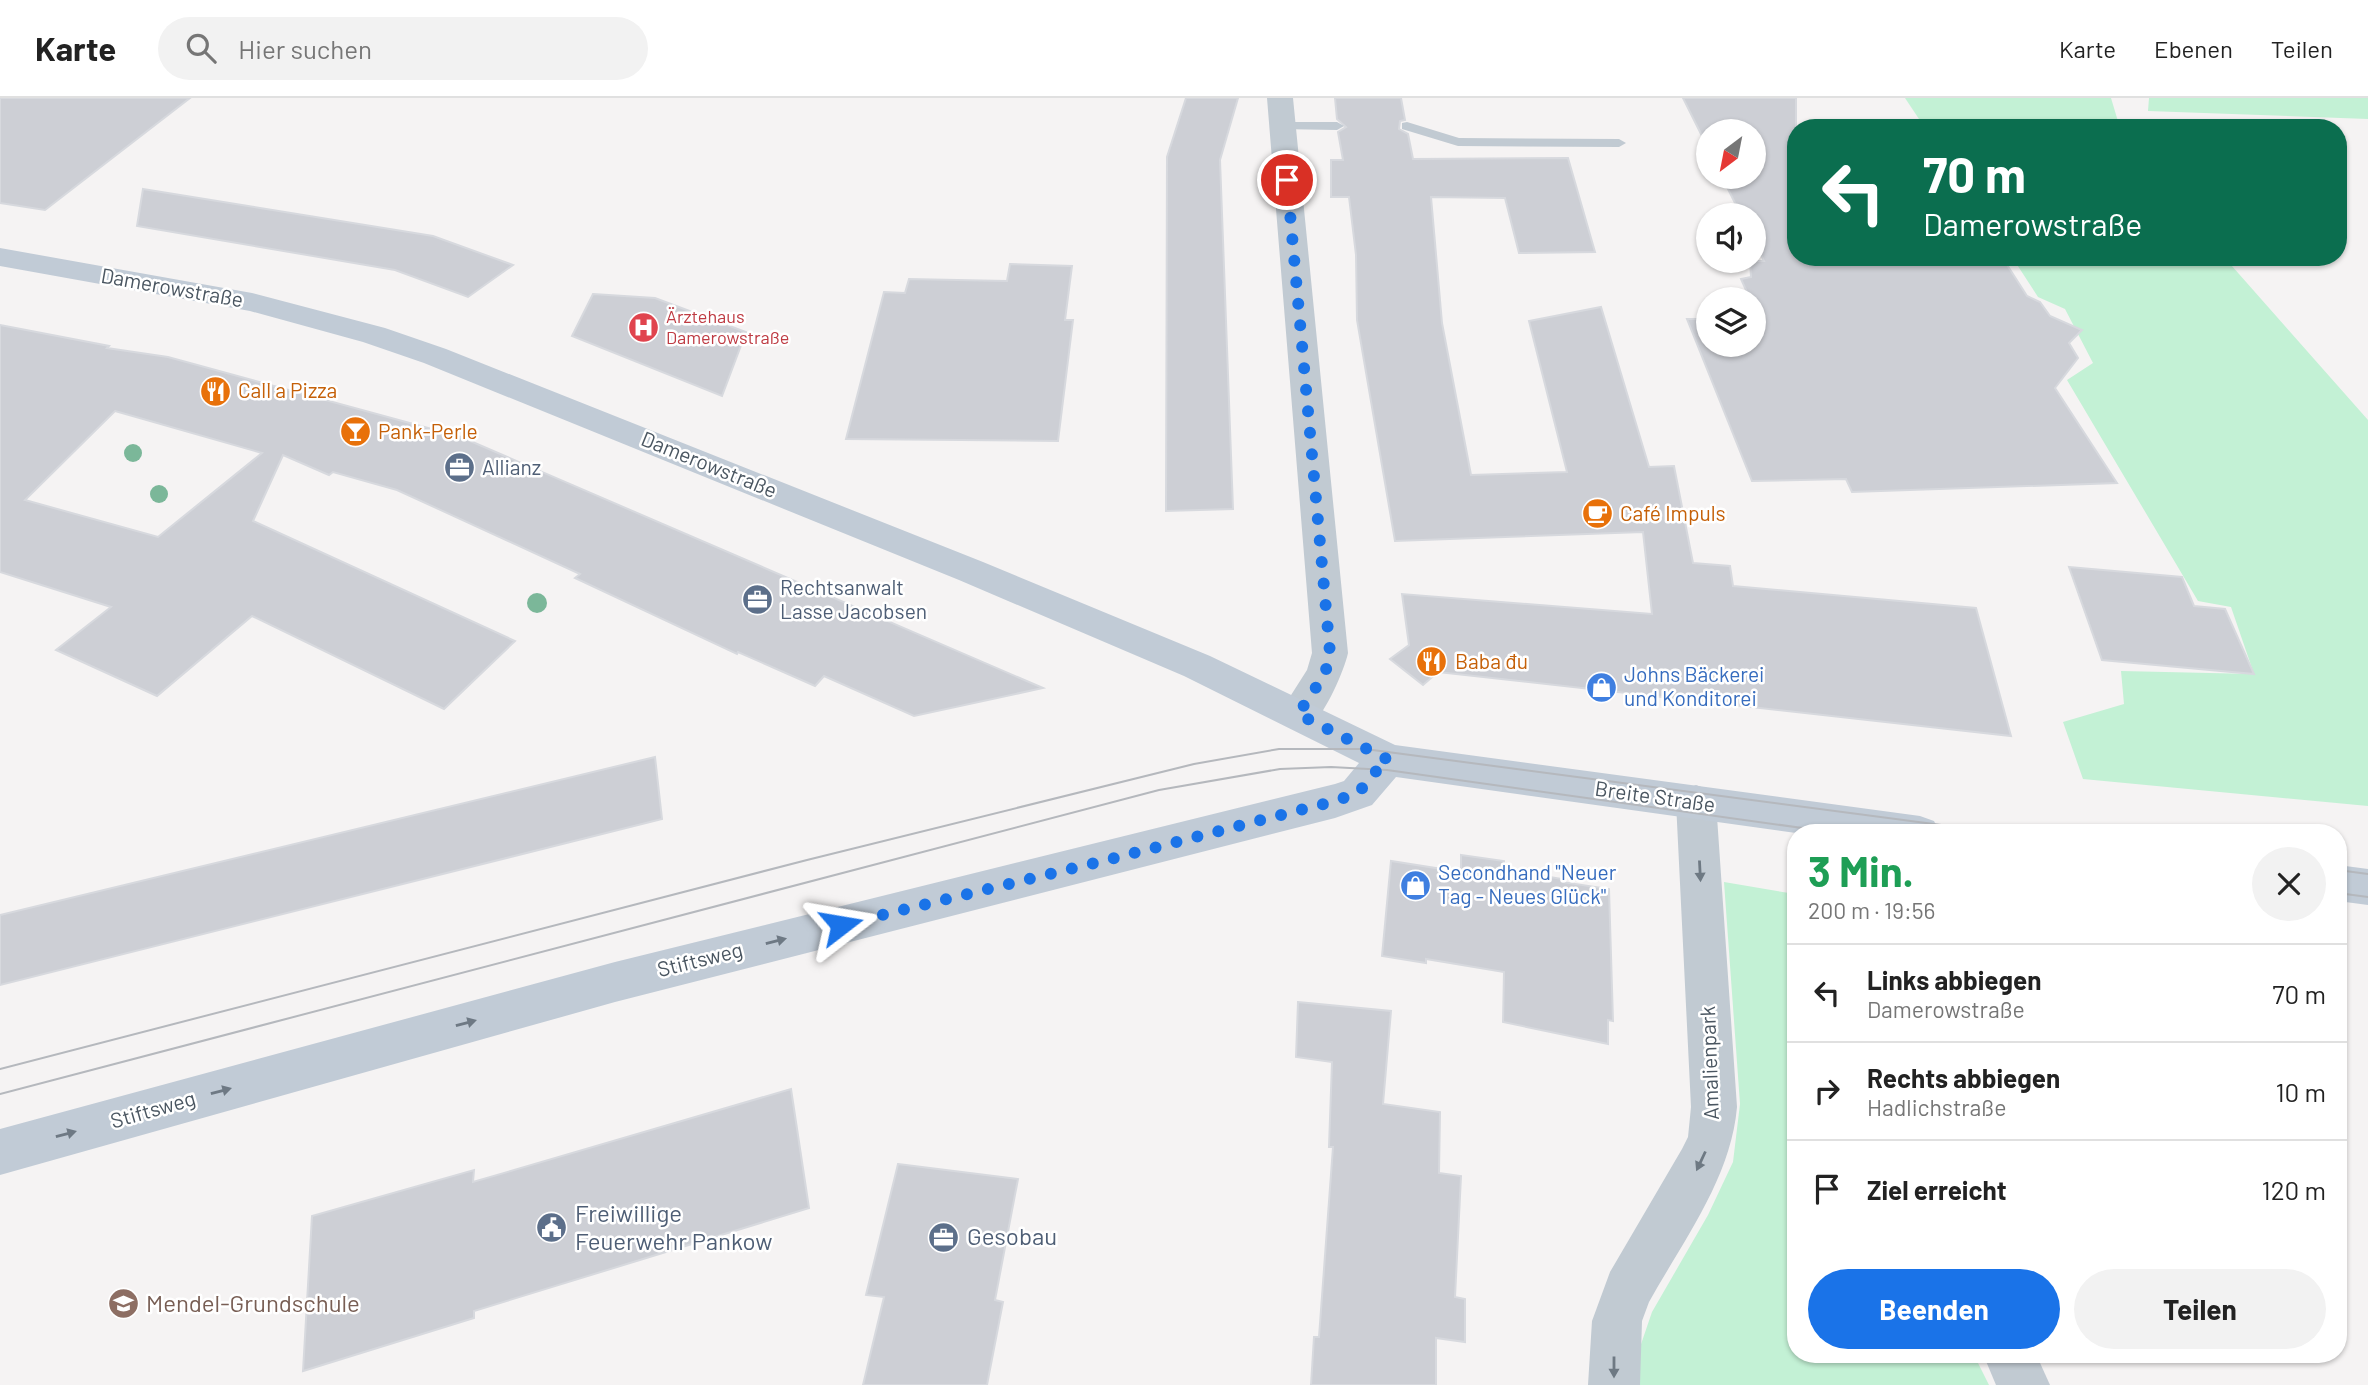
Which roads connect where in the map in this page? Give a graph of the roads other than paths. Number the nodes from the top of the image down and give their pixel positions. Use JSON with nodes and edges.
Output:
{"nodes":[{"id":1,"x":1281,"y":112,"type":"edge"},
{"id":2,"x":1407,"y":125,"type":"dead end"},
{"id":3,"x":1337,"y":126,"type":"dead end"},
{"id":4,"x":1619,"y":142,"type":"dead end"},
{"id":5,"x":0,"y":257,"type":"edge"},
{"id":6,"x":1298,"y":714,"type":"junction"},
{"id":7,"x":1389,"y":760,"type":"junction"},
{"id":8,"x":1696,"y":803,"type":"junction"},
{"id":9,"x":1825,"y":824,"type":"edge"},
{"id":10,"x":2347,"y":884,"type":"edge"},
{"id":11,"x":2368,"y":887,"type":"edge"},
{"id":12,"x":0,"y":1152,"type":"edge"},
{"id":13,"x":2013,"y":1363,"type":"edge"},
{"id":14,"x":1614,"y":1385,"type":"edge"},
{"id":15,"x":2024,"y":1385,"type":"edge"}],
"edges":[{"from":1,"to":3,"type":"lane"},
{"from":1,"to":6,"type":"street"},
{"from":2,"to":4,"type":"lane"},
{"from":5,"to":6,"type":"main road","name":"Damerowstraße"},
{"from":6,"to":7,"type":"main road","name":"Damerowstraße"},
{"from":7,"to":8,"type":"main road","name":"Breite Straße"},
{"from":12,"to":7,"type":"main road","name":"Stiftsweg","one_way":true},
{"from":8,"to":9,"type":"main road","name":"Breite Straße"},
{"from":8,"to":14,"type":"street","name":"Amalienpark","one_way":true},
{"from":10,"to":11,"type":"main road"},
{"from":13,"to":15,"type":"street"}]}
